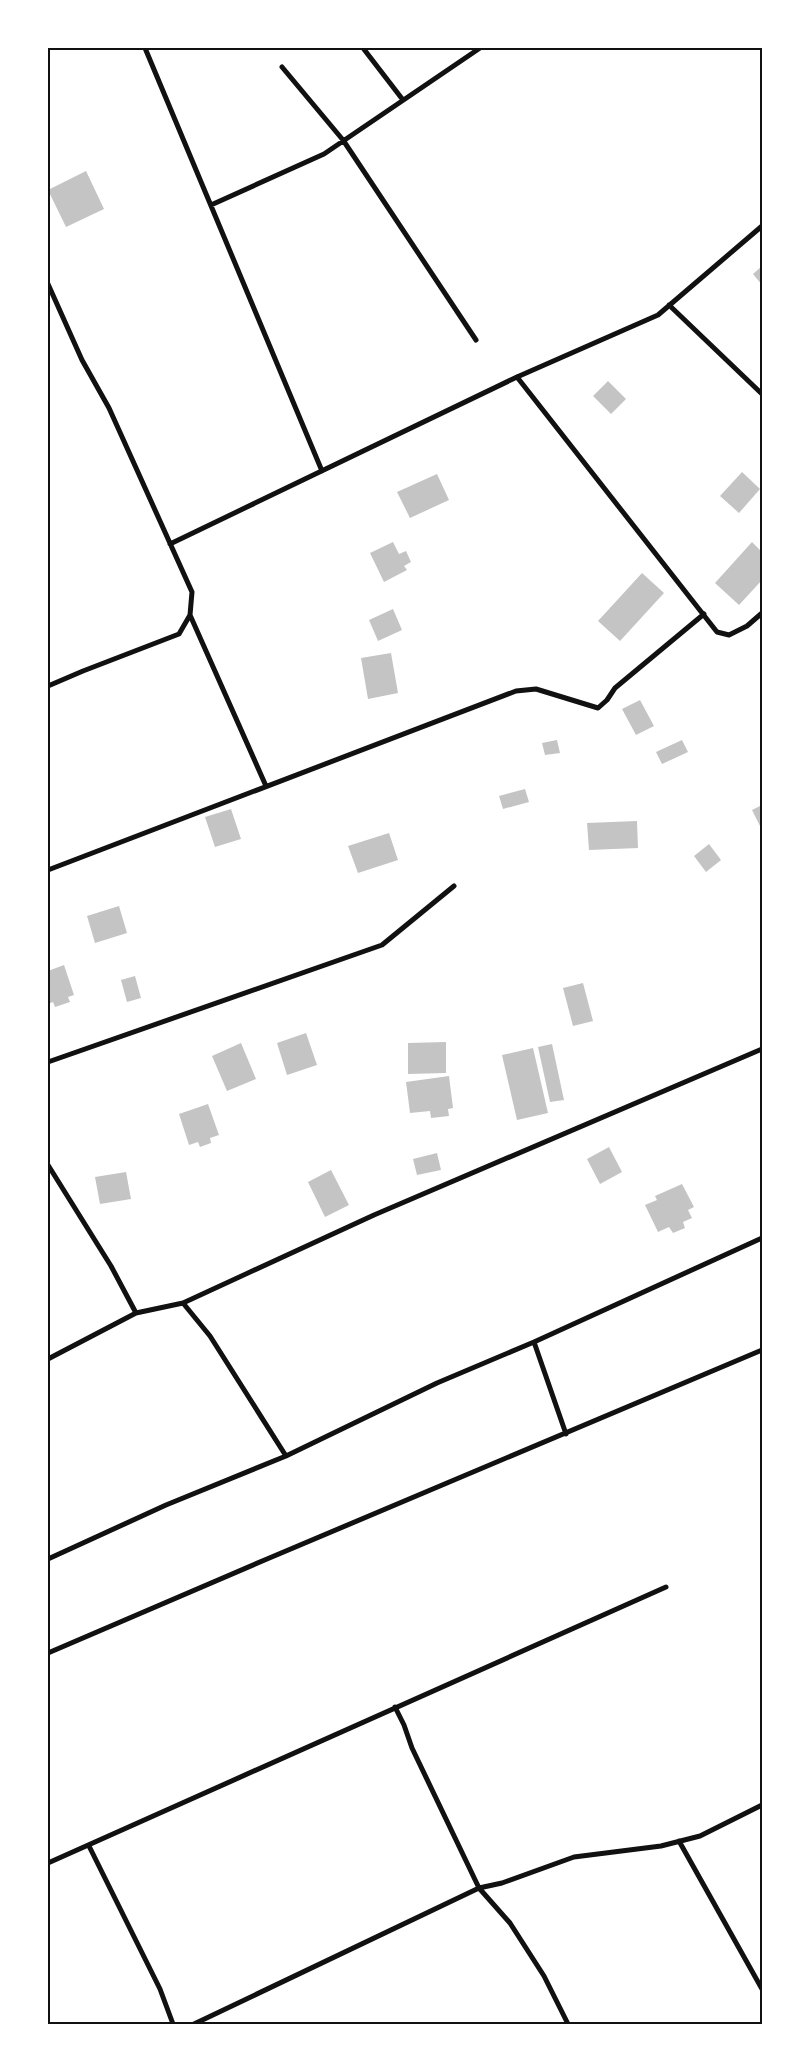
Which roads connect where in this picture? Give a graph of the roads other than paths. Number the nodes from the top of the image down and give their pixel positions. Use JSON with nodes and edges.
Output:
{"nodes":[{"id":1,"x":145,"y":48,"type":"edge"},
{"id":2,"x":363,"y":48,"type":"edge"},
{"id":3,"x":480,"y":48,"type":"edge"},
{"id":4,"x":282,"y":67,"type":"dead end"},
{"id":5,"x":403,"y":100,"type":"junction"},
{"id":6,"x":343,"y":140,"type":"junction"},
{"id":7,"x":211,"y":205,"type":"junction"},
{"id":8,"x":762,"y":226,"type":"edge"},
{"id":9,"x":48,"y":284,"type":"edge"},
{"id":10,"x":669,"y":305,"type":"junction"},
{"id":11,"x":476,"y":340,"type":"dead end"},
{"id":12,"x":517,"y":377,"type":"junction"},
{"id":13,"x":762,"y":394,"type":"edge"},
{"id":14,"x":322,"y":471,"type":"junction"},
{"id":15,"x":170,"y":544,"type":"junction"},
{"id":16,"x":762,"y":613,"type":"edge"},
{"id":17,"x":704,"y":614,"type":"junction"},
{"id":18,"x":190,"y":615,"type":"junction"},
{"id":19,"x":48,"y":686,"type":"edge"},
{"id":20,"x":266,"y":786,"type":"junction"},
{"id":21,"x":48,"y":870,"type":"edge"},
{"id":22,"x":454,"y":886,"type":"dead end"},
{"id":23,"x":762,"y":1049,"type":"edge"},
{"id":24,"x":48,"y":1062,"type":"edge"},
{"id":25,"x":48,"y":1165,"type":"edge"},
{"id":26,"x":762,"y":1238,"type":"edge"},
{"id":27,"x":183,"y":1303,"type":"junction"},
{"id":28,"x":136,"y":1313,"type":"junction"},
{"id":29,"x":534,"y":1342,"type":"junction"},
{"id":30,"x":762,"y":1350,"type":"edge"},
{"id":31,"x":48,"y":1359,"type":"edge"},
{"id":32,"x":566,"y":1434,"type":"junction"},
{"id":33,"x":286,"y":1456,"type":"junction"},
{"id":34,"x":48,"y":1559,"type":"edge"},
{"id":35,"x":666,"y":1587,"type":"dead end"},
{"id":36,"x":48,"y":1653,"type":"edge"},
{"id":37,"x":395,"y":1707,"type":"junction"},
{"id":38,"x":762,"y":1805,"type":"edge"},
{"id":39,"x":679,"y":1841,"type":"junction"},
{"id":40,"x":89,"y":1846,"type":"junction"},
{"id":41,"x":48,"y":1864,"type":"edge"},
{"id":42,"x":479,"y":1888,"type":"junction"},
{"id":43,"x":762,"y":1989,"type":"edge"},
{"id":44,"x":172,"y":2024,"type":"edge"},
{"id":45,"x":194,"y":2024,"type":"edge"},
{"id":46,"x":568,"y":2024,"type":"edge"}],
"edges":[{"from":1,"to":7,"type":"street"},
{"from":2,"to":5,"type":"street"},
{"from":3,"to":5,"type":"street"},
{"from":4,"to":6,"type":"street"},
{"from":5,"to":6,"type":"street"},
{"from":6,"to":7,"type":"street"},
{"from":6,"to":11,"type":"street"},
{"from":7,"to":14,"type":"street"},
{"from":8,"to":10,"type":"street"},
{"from":9,"to":15,"type":"street"},
{"from":10,"to":12,"type":"street"},
{"from":10,"to":13,"type":"street"},
{"from":12,"to":14,"type":"street"},
{"from":12,"to":17,"type":"street"},
{"from":14,"to":15,"type":"street"},
{"from":15,"to":18,"type":"street"},
{"from":16,"to":17,"type":"street"},
{"from":17,"to":20,"type":"street"},
{"from":18,"to":19,"type":"street"},
{"from":18,"to":20,"type":"street"},
{"from":20,"to":21,"type":"street"},
{"from":22,"to":24,"type":"street"},
{"from":23,"to":27,"type":"street"},
{"from":25,"to":28,"type":"street"},
{"from":26,"to":29,"type":"street"},
{"from":27,"to":28,"type":"street"},
{"from":27,"to":33,"type":"street"},
{"from":28,"to":31,"type":"street"},
{"from":29,"to":32,"type":"street"},
{"from":29,"to":33,"type":"street"},
{"from":30,"to":32,"type":"street"},
{"from":32,"to":36,"type":"street"},
{"from":33,"to":34,"type":"street"},
{"from":35,"to":37,"type":"street"},
{"from":37,"to":40,"type":"street"},
{"from":37,"to":42,"type":"street"},
{"from":38,"to":39,"type":"street"},
{"from":39,"to":42,"type":"street"},
{"from":39,"to":43,"type":"street"},
{"from":40,"to":41,"type":"street"},
{"from":40,"to":44,"type":"street"},
{"from":42,"to":45,"type":"street"},
{"from":42,"to":46,"type":"street"}]}
